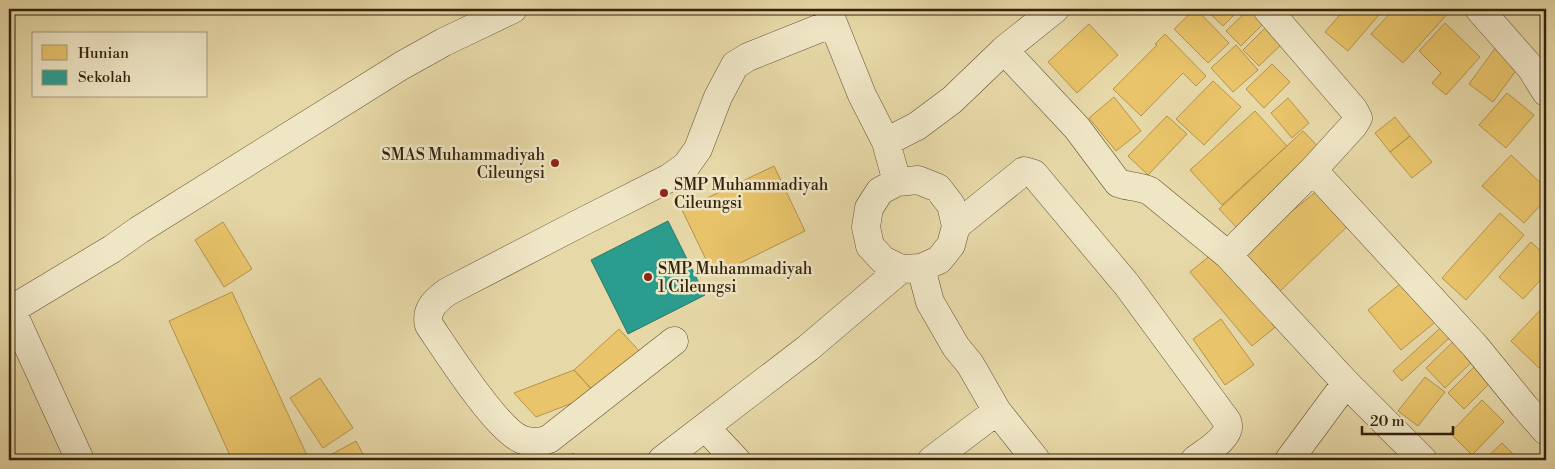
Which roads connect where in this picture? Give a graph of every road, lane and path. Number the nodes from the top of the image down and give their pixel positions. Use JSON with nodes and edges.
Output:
{"nodes":[{"id":1,"x":513,"y":9,"type":"edge"},
{"id":2,"x":1055,"y":9,"type":"edge"},
{"id":3,"x":1479,"y":9,"type":"edge"},
{"id":4,"x":1277,"y":13,"type":"edge"},
{"id":5,"x":830,"y":16,"type":"edge"},
{"id":6,"x":1004,"y":50,"type":"junction"},
{"id":7,"x":1546,"y":92,"type":"edge"},
{"id":8,"x":886,"y":142,"type":"junction"},
{"id":9,"x":1313,"y":170,"type":"junction"},
{"id":10,"x":897,"y":182,"type":"junction"},
{"id":11,"x":956,"y":226,"type":"junction"},
{"id":12,"x":1228,"y":255,"type":"junction"},
{"id":13,"x":911,"y":268,"type":"junction"},
{"id":14,"x":10,"y":310,"type":"edge"},
{"id":15,"x":674,"y":342,"type":"dead end"},
{"id":16,"x":1346,"y":383,"type":"junction"},
{"id":17,"x":997,"y":411,"type":"junction"},
{"id":18,"x":705,"y":426,"type":"junction"},
{"id":19,"x":1546,"y":431,"type":"edge"},
{"id":20,"x":80,"y":460,"type":"edge"},
{"id":21,"x":662,"y":460,"type":"edge"},
{"id":22,"x":736,"y":460,"type":"edge"},
{"id":23,"x":932,"y":460,"type":"edge"},
{"id":24,"x":1036,"y":460,"type":"edge"},
{"id":25,"x":1195,"y":460,"type":"edge"},
{"id":26,"x":1289,"y":460,"type":"edge"},
{"id":27,"x":1422,"y":460,"type":"edge"}],
"edges":[{"from":1,"to":14,"type":"street"},
{"from":2,"to":6,"type":"street"},
{"from":3,"to":7,"type":"street"},
{"from":4,"to":9,"type":"street"},
{"from":5,"to":8,"type":"street"},
{"from":5,"to":15,"type":"street"},
{"from":6,"to":8,"type":"street"},
{"from":6,"to":12,"type":"street"},
{"from":8,"to":10,"type":"street"},
{"from":9,"to":12,"type":"street"},
{"from":9,"to":19,"type":"street"},
{"from":10,"to":11,"type":"street"},
{"from":10,"to":13,"type":"street"},
{"from":11,"to":13,"type":"street"},
{"from":11,"to":25,"type":"street"},
{"from":12,"to":16,"type":"street"},
{"from":13,"to":17,"type":"street"},
{"from":13,"to":18,"type":"street"},
{"from":14,"to":20,"type":"street"},
{"from":16,"to":26,"type":"street"},
{"from":16,"to":27,"type":"street"},
{"from":17,"to":23,"type":"street"},
{"from":17,"to":24,"type":"street"},
{"from":18,"to":21,"type":"street"},
{"from":18,"to":22,"type":"street"}]}
